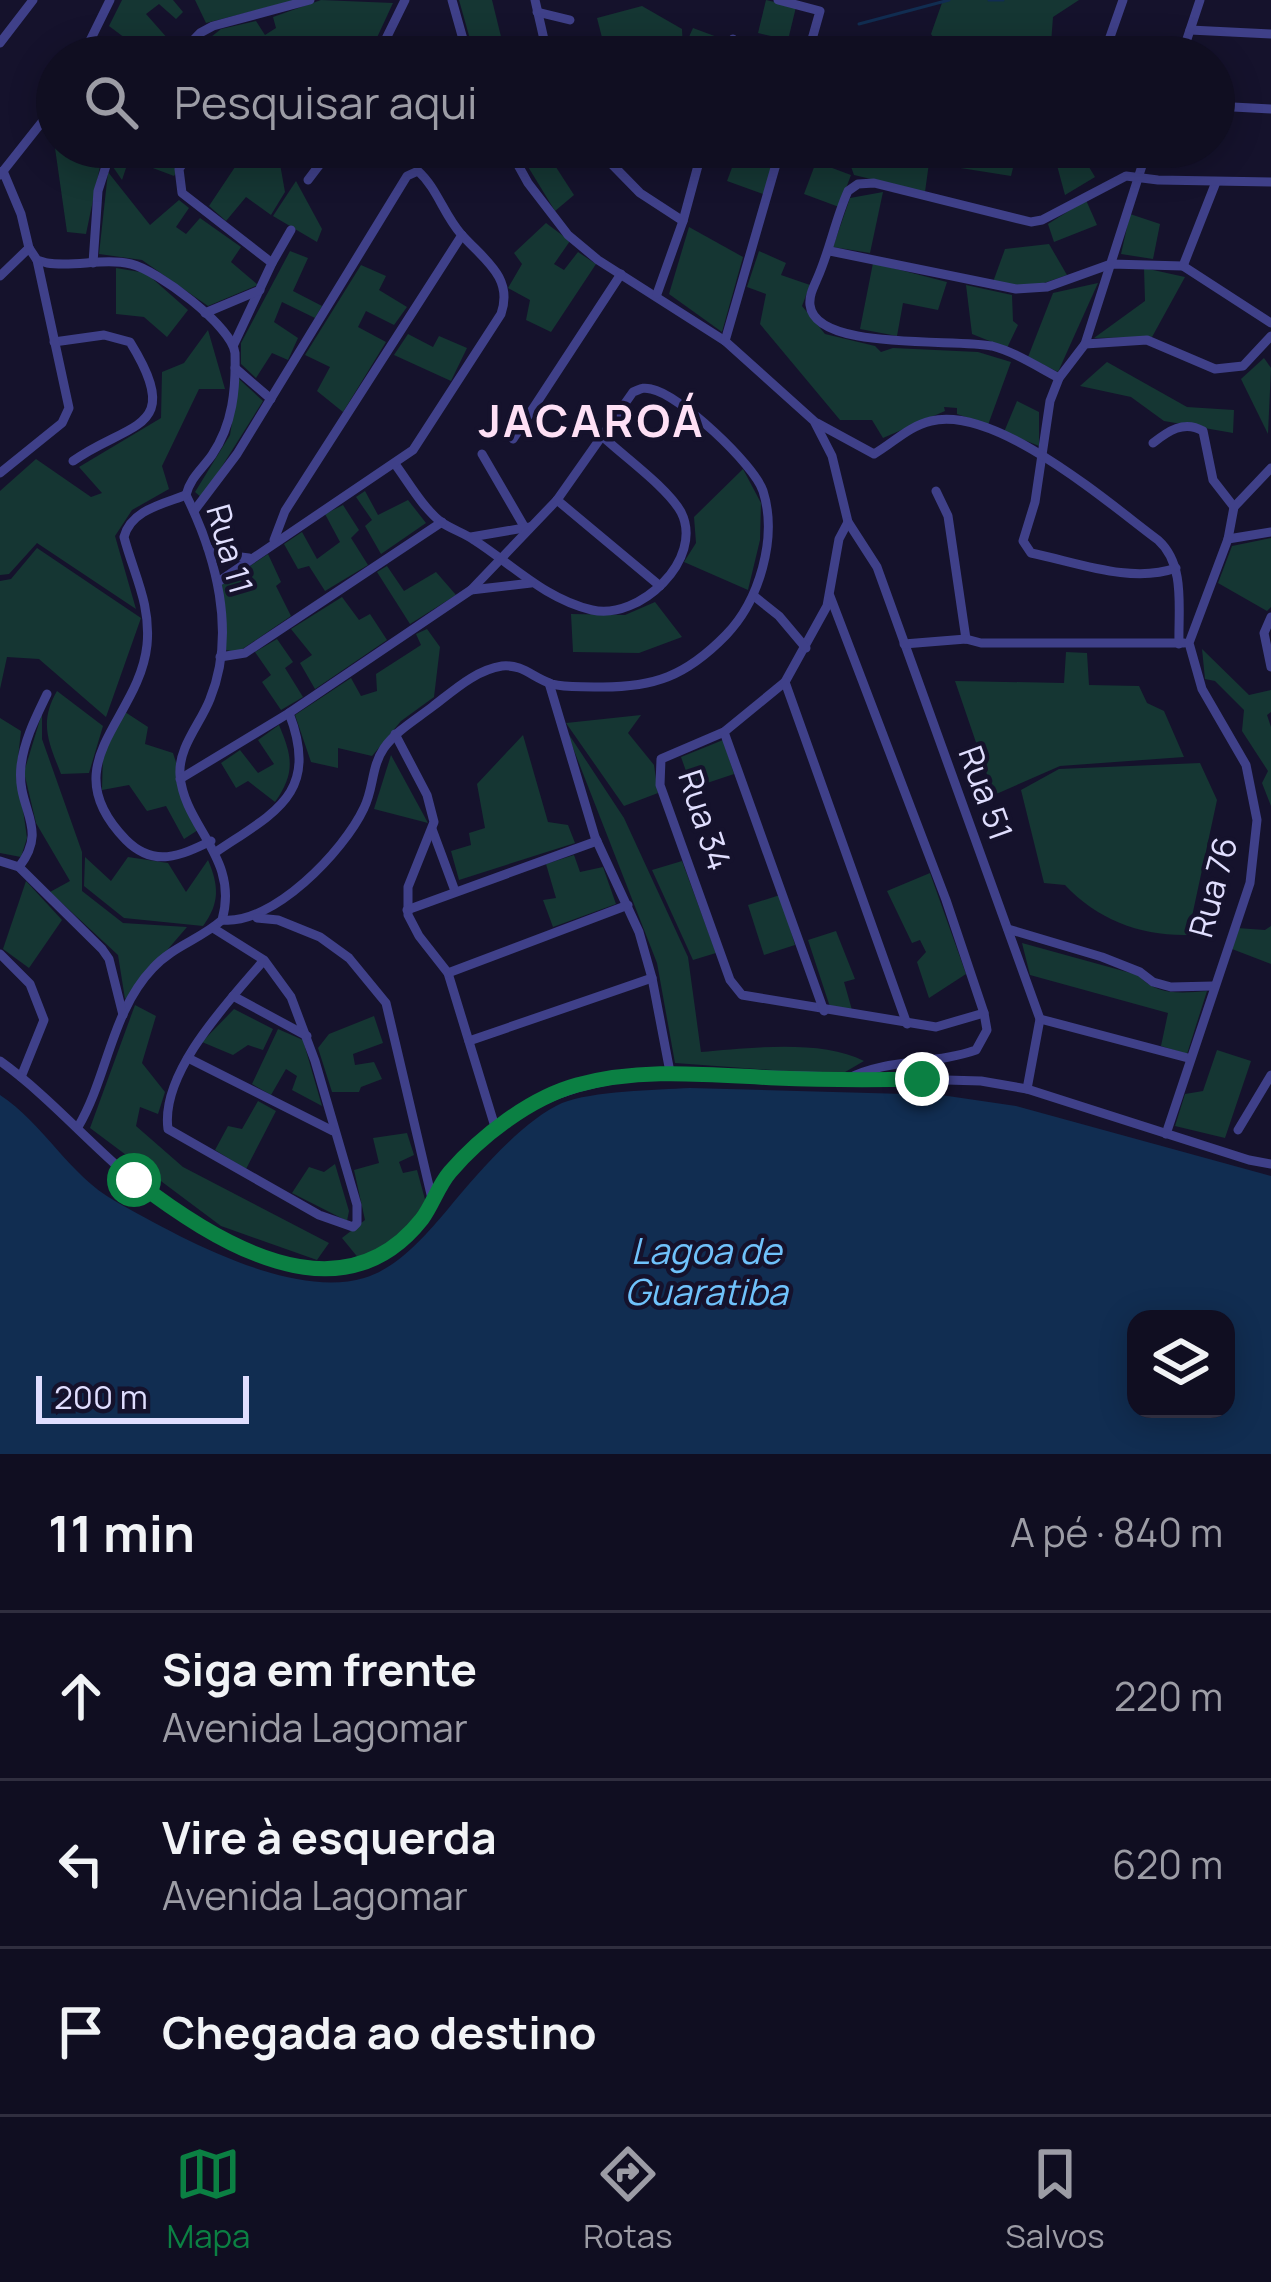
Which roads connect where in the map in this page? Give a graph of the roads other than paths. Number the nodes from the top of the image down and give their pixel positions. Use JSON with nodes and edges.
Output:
{"nodes":[{"id":1,"x":33,"y":0,"type":"edge"},
{"id":2,"x":110,"y":0,"type":"edge"},
{"id":3,"x":310,"y":0,"type":"edge"},
{"id":4,"x":405,"y":0,"type":"edge"},
{"id":5,"x":452,"y":0,"type":"edge"},
{"id":6,"x":778,"y":0,"type":"edge"},
{"id":7,"x":1123,"y":0,"type":"edge"},
{"id":8,"x":1200,"y":0,"type":"edge"},
{"id":9,"x":536,"y":6,"type":"edge"},
{"id":10,"x":822,"y":6,"type":"edge"},
{"id":11,"x":570,"y":20,"type":"dead end"},
{"id":12,"x":1190,"y":30,"type":"junction"},
{"id":13,"x":1271,"y":34,"type":"edge"},
{"id":14,"x":92,"y":36,"type":"edge"},
{"id":15,"x":198,"y":36,"type":"edge"},
{"id":16,"x":387,"y":36,"type":"edge"},
{"id":17,"x":462,"y":36,"type":"edge"},
{"id":18,"x":543,"y":36,"type":"edge"},
{"id":19,"x":813,"y":36,"type":"edge"},
{"id":20,"x":1110,"y":36,"type":"edge"},
{"id":21,"x":1188,"y":36,"type":"edge"},
{"id":22,"x":0,"y":43,"type":"edge"},
{"id":23,"x":1235,"y":107,"type":"edge"},
{"id":24,"x":1271,"y":109,"type":"edge"},
{"id":25,"x":36,"y":130,"type":"edge"},
{"id":26,"x":105,"y":168,"type":"edge"},
{"id":27,"x":180,"y":168,"type":"edge"},
{"id":28,"x":317,"y":168,"type":"edge"},
{"id":29,"x":520,"y":168,"type":"edge"},
{"id":30,"x":616,"y":168,"type":"edge"},
{"id":31,"x":698,"y":168,"type":"edge"},
{"id":32,"x":775,"y":168,"type":"edge"},
{"id":33,"x":1141,"y":168,"type":"edge"},
{"id":34,"x":2,"y":173,"type":"edge"},
{"id":35,"x":1138,"y":178,"type":"junction"},
{"id":36,"x":308,"y":180,"type":"dead end"},
{"id":37,"x":1216,"y":182,"type":"junction"},
{"id":38,"x":1271,"y":182,"type":"edge"},
{"id":39,"x":683,"y":221,"type":"junction"},
{"id":40,"x":291,"y":230,"type":"dead end"},
{"id":41,"x":462,"y":235,"type":"junction"},
{"id":42,"x":29,"y":248,"type":"junction"},
{"id":43,"x":830,"y":251,"type":"junction"},
{"id":44,"x":37,"y":260,"type":"junction"},
{"id":45,"x":93,"y":263,"type":"junction"},
{"id":46,"x":272,"y":263,"type":"junction"},
{"id":47,"x":1111,"y":264,"type":"junction"},
{"id":48,"x":1183,"y":266,"type":"junction"},
{"id":49,"x":621,"y":274,"type":"junction"},
{"id":50,"x":0,"y":276,"type":"edge"},
{"id":51,"x":260,"y":290,"type":"junction"},
{"id":52,"x":657,"y":294,"type":"junction"},
{"id":53,"x":205,"y":313,"type":"junction"},
{"id":54,"x":1271,"y":323,"type":"edge"},
{"id":55,"x":1271,"y":336,"type":"edge"},
{"id":56,"x":724,"y":341,"type":"junction"},
{"id":57,"x":54,"y":342,"type":"junction"},
{"id":58,"x":234,"y":344,"type":"junction"},
{"id":59,"x":1084,"y":344,"type":"junction"},
{"id":60,"x":235,"y":368,"type":"junction"},
{"id":61,"x":1059,"y":378,"type":"junction"},
{"id":62,"x":271,"y":399,"type":"junction"},
{"id":63,"x":814,"y":421,"type":"junction"},
{"id":64,"x":601,"y":435,"type":"junction"},
{"id":65,"x":513,"y":439,"type":"dead end"},
{"id":66,"x":1153,"y":443,"type":"dead end"},
{"id":67,"x":482,"y":454,"type":"dead end"},
{"id":68,"x":1043,"y":455,"type":"junction"},
{"id":69,"x":73,"y":461,"type":"dead end"},
{"id":70,"x":395,"y":464,"type":"junction"},
{"id":71,"x":1271,"y":468,"type":"edge"},
{"id":72,"x":0,"y":473,"type":"edge"},
{"id":73,"x":936,"y":490,"type":"dead end"},
{"id":74,"x":186,"y":494,"type":"junction"},
{"id":75,"x":557,"y":500,"type":"junction"},
{"id":76,"x":1234,"y":507,"type":"junction"},
{"id":77,"x":194,"y":512,"type":"junction"},
{"id":78,"x":442,"y":522,"type":"junction"},
{"id":79,"x":848,"y":522,"type":"junction"},
{"id":80,"x":529,"y":527,"type":"junction"},
{"id":81,"x":1271,"y":532,"type":"edge"},
{"id":82,"x":471,"y":537,"type":"junction"},
{"id":83,"x":1228,"y":539,"type":"junction"},
{"id":84,"x":274,"y":540,"type":"junction"},
{"id":85,"x":208,"y":548,"type":"junction"},
{"id":86,"x":500,"y":557,"type":"junction"},
{"id":87,"x":249,"y":558,"type":"junction"},
{"id":88,"x":1176,"y":568,"type":"junction"},
{"id":89,"x":218,"y":582,"type":"junction"},
{"id":90,"x":532,"y":583,"type":"junction"},
{"id":91,"x":660,"y":586,"type":"junction"},
{"id":92,"x":471,"y":590,"type":"junction"},
{"id":93,"x":754,"y":596,"type":"junction"},
{"id":94,"x":830,"y":596,"type":"junction"},
{"id":95,"x":1271,"y":617,"type":"edge"},
{"id":96,"x":966,"y":639,"type":"junction"},
{"id":97,"x":904,"y":644,"type":"junction"},
{"id":98,"x":1184,"y":644,"type":"junction"},
{"id":99,"x":806,"y":648,"type":"junction"},
{"id":100,"x":220,"y":657,"type":"junction"},
{"id":101,"x":1271,"y":668,"type":"edge"},
{"id":102,"x":785,"y":682,"type":"junction"},
{"id":103,"x":549,"y":683,"type":"junction"},
{"id":104,"x":47,"y":694,"type":"dead end"},
{"id":105,"x":289,"y":713,"type":"junction"},
{"id":106,"x":724,"y":732,"type":"junction"},
{"id":107,"x":395,"y":734,"type":"junction"},
{"id":108,"x":180,"y":779,"type":"junction"},
{"id":109,"x":432,"y":829,"type":"junction"},
{"id":110,"x":597,"y":841,"type":"junction"},
{"id":111,"x":213,"y":846,"type":"junction"},
{"id":112,"x":0,"y":861,"type":"edge"},
{"id":113,"x":20,"y":866,"type":"junction"},
{"id":114,"x":455,"y":891,"type":"junction"},
{"id":115,"x":628,"y":905,"type":"junction"},
{"id":116,"x":407,"y":910,"type":"junction"},
{"id":117,"x":254,"y":918,"type":"junction"},
{"id":118,"x":218,"y":924,"type":"junction"},
{"id":119,"x":1008,"y":929,"type":"junction"},
{"id":120,"x":0,"y":954,"type":"edge"},
{"id":121,"x":263,"y":960,"type":"junction"},
{"id":122,"x":448,"y":973,"type":"junction"},
{"id":123,"x":652,"y":978,"type":"junction"},
{"id":124,"x":1213,"y":986,"type":"junction"},
{"id":125,"x":233,"y":996,"type":"junction"},
{"id":126,"x":824,"y":1011,"type":"junction"},
{"id":127,"x":984,"y":1012,"type":"junction"},
{"id":128,"x":123,"y":1015,"type":"junction"},
{"id":129,"x":1040,"y":1019,"type":"junction"},
{"id":130,"x":908,"y":1024,"type":"junction"},
{"id":131,"x":307,"y":1036,"type":"junction"},
{"id":132,"x":469,"y":1041,"type":"junction"},
{"id":133,"x":188,"y":1058,"type":"junction"},
{"id":134,"x":1188,"y":1058,"type":"junction"},
{"id":135,"x":0,"y":1061,"type":"edge"},
{"id":136,"x":670,"y":1072,"type":"junction"},
{"id":137,"x":1271,"y":1075,"type":"edge"},
{"id":138,"x":21,"y":1076,"type":"junction"},
{"id":139,"x":844,"y":1080,"type":"junction"},
{"id":140,"x":1027,"y":1090,"type":"junction"},
{"id":141,"x":78,"y":1127,"type":"junction"},
{"id":142,"x":496,"y":1130,"type":"junction"},
{"id":143,"x":1238,"y":1130,"type":"dead end"},
{"id":144,"x":333,"y":1131,"type":"junction"},
{"id":145,"x":1166,"y":1134,"type":"junction"},
{"id":146,"x":1271,"y":1164,"type":"edge"},
{"id":147,"x":433,"y":1203,"type":"junction"}],
"edges":[{"from":1,"to":22,"type":"street"},
{"from":2,"to":14,"type":"street"},
{"from":3,"to":15,"type":"street"},
{"from":4,"to":16,"type":"street"},
{"from":5,"to":17,"type":"street"},
{"from":6,"to":10,"type":"street"},
{"from":7,"to":20,"type":"street"},
{"from":8,"to":12,"type":"street"},
{"from":9,"to":11,"type":"street"},
{"from":9,"to":18,"type":"street"},
{"from":10,"to":19,"type":"street"},
{"from":12,"to":13,"type":"street"},
{"from":12,"to":21,"type":"street"},
{"from":23,"to":24,"type":"street"},
{"from":25,"to":34,"type":"street"},
{"from":26,"to":45,"type":"street"},
{"from":27,"to":46,"type":"street"},
{"from":28,"to":36,"type":"street"},
{"from":29,"to":49,"type":"street"},
{"from":30,"to":39,"type":"street"},
{"from":31,"to":39,"type":"street"},
{"from":32,"to":56,"type":"street"},
{"from":33,"to":35,"type":"street"},
{"from":34,"to":42,"type":"street"},
{"from":35,"to":37,"type":"street"},
{"from":35,"to":43,"type":"street"},
{"from":35,"to":47,"type":"street"},
{"from":37,"to":38,"type":"street"},
{"from":37,"to":48,"type":"street"},
{"from":39,"to":52,"type":"street"},
{"from":40,"to":46,"type":"street"},
{"from":41,"to":62,"type":"street"},
{"from":41,"to":70,"type":"street"},
{"from":41,"to":84,"type":"street"},
{"from":42,"to":44,"type":"street"},
{"from":42,"to":50,"type":"street"},
{"from":43,"to":47,"type":"street"},
{"from":43,"to":61,"type":"street"},
{"from":44,"to":45,"type":"street"},
{"from":44,"to":57,"type":"street"},
{"from":45,"to":53,"type":"street"},
{"from":46,"to":51,"type":"street"},
{"from":47,"to":48,"type":"street"},
{"from":47,"to":59,"type":"street"},
{"from":48,"to":54,"type":"street"},
{"from":49,"to":52,"type":"street"},
{"from":49,"to":65,"type":"street"},
{"from":51,"to":53,"type":"street"},
{"from":51,"to":58,"type":"street"},
{"from":52,"to":56,"type":"street"},
{"from":53,"to":58,"type":"street"},
{"from":55,"to":59,"type":"street"},
{"from":56,"to":63,"type":"street"},
{"from":57,"to":69,"type":"street"},
{"from":57,"to":72,"type":"street"},
{"from":58,"to":60,"type":"street","name":"Rua 11"},
{"from":59,"to":61,"type":"street"},
{"from":60,"to":62,"type":"street"},
{"from":60,"to":74,"type":"street","name":"Rua 11"},
{"from":61,"to":68,"type":"street"},
{"from":62,"to":77,"type":"street"},
{"from":63,"to":68,"type":"street"},
{"from":63,"to":79,"type":"street"},
{"from":64,"to":75,"type":"street"},
{"from":64,"to":91,"type":"street"},
{"from":64,"to":93,"type":"street"},
{"from":66,"to":76,"type":"street"},
{"from":67,"to":80,"type":"street"},
{"from":68,"to":88,"type":"street"},
{"from":68,"to":88,"type":"street"},
{"from":70,"to":78,"type":"street"},
{"from":70,"to":84,"type":"street"},
{"from":71,"to":76,"type":"street"},
{"from":73,"to":96,"type":"street"},
{"from":74,"to":77,"type":"street","name":"Rua 11"},
{"from":74,"to":111,"type":"street"},
{"from":75,"to":80,"type":"street"},
{"from":75,"to":91,"type":"street"},
{"from":76,"to":83,"type":"street"},
{"from":77,"to":85,"type":"street","name":"Rua 11"},
{"from":78,"to":82,"type":"street"},
{"from":78,"to":100,"type":"street"},
{"from":79,"to":94,"type":"street","name":"Rua 34"},
{"from":79,"to":97,"type":"street","name":"Rua 51"},
{"from":80,"to":82,"type":"street"},
{"from":80,"to":86,"type":"street"},
{"from":81,"to":83,"type":"street"},
{"from":82,"to":86,"type":"street"},
{"from":83,"to":98,"type":"street"},
{"from":84,"to":87,"type":"street"},
{"from":85,"to":87,"type":"street"},
{"from":85,"to":89,"type":"street","name":"Rua 11"},
{"from":86,"to":90,"type":"street"},
{"from":86,"to":92,"type":"street"},
{"from":87,"to":89,"type":"street"},
{"from":88,"to":98,"type":"street","name":"Rua 76"},
{"from":89,"to":100,"type":"street","name":"Rua 11"},
{"from":90,"to":91,"type":"street"},
{"from":90,"to":92,"type":"street"},
{"from":92,"to":105,"type":"street"},
{"from":93,"to":99,"type":"street"},
{"from":93,"to":103,"type":"street"},
{"from":94,"to":99,"type":"street","name":"Rua 34"},
{"from":94,"to":127,"type":"street"},
{"from":95,"to":101,"type":"street"},
{"from":96,"to":97,"type":"street"},
{"from":96,"to":98,"type":"street"},
{"from":97,"to":119,"type":"street","name":"Rua 51"},
{"from":98,"to":124,"type":"street","name":"Rua 76"},
{"from":99,"to":102,"type":"street","name":"Rua 34"},
{"from":100,"to":108,"type":"street","name":"Rua 11"},
{"from":102,"to":106,"type":"street","name":"Rua 34"},
{"from":102,"to":130,"type":"street"},
{"from":103,"to":107,"type":"street"},
{"from":103,"to":110,"type":"street"},
{"from":104,"to":113,"type":"street"},
{"from":105,"to":108,"type":"street"},
{"from":105,"to":111,"type":"street"},
{"from":106,"to":126,"type":"street"},
{"from":106,"to":126,"type":"street","name":"Rua 34"},
{"from":107,"to":109,"type":"street"},
{"from":107,"to":117,"type":"street"},
{"from":108,"to":111,"type":"street"},
{"from":109,"to":114,"type":"street"},
{"from":109,"to":116,"type":"street"},
{"from":110,"to":114,"type":"street"},
{"from":110,"to":115,"type":"street"},
{"from":111,"to":118,"type":"street"},
{"from":112,"to":113,"type":"street"},
{"from":113,"to":128,"type":"street"},
{"from":114,"to":116,"type":"street"},
{"from":115,"to":122,"type":"street"},
{"from":115,"to":123,"type":"street"},
{"from":116,"to":122,"type":"street"},
{"from":117,"to":118,"type":"street"},
{"from":117,"to":147,"type":"street"},
{"from":118,"to":121,"type":"street"},
{"from":118,"to":128,"type":"street"},
{"from":119,"to":124,"type":"street"},
{"from":119,"to":129,"type":"street","name":"Rua 51"},
{"from":120,"to":138,"type":"street"},
{"from":121,"to":125,"type":"street"},
{"from":121,"to":131,"type":"street"},
{"from":122,"to":132,"type":"street"},
{"from":123,"to":132,"type":"street"},
{"from":123,"to":136,"type":"street"},
{"from":124,"to":134,"type":"street","name":"Rua 76"},
{"from":125,"to":131,"type":"street"},
{"from":125,"to":133,"type":"street"},
{"from":126,"to":130,"type":"street"},
{"from":127,"to":130,"type":"street"},
{"from":127,"to":139,"type":"street"},
{"from":128,"to":141,"type":"street"},
{"from":129,"to":134,"type":"street"},
{"from":129,"to":140,"type":"street","name":"Rua 51"},
{"from":131,"to":144,"type":"street"},
{"from":132,"to":142,"type":"street"},
{"from":133,"to":144,"type":"street"},
{"from":133,"to":144,"type":"street"},
{"from":134,"to":145,"type":"street","name":"Rua 76"},
{"from":135,"to":138,"type":"street"},
{"from":136,"to":139,"type":"street"},
{"from":136,"to":142,"type":"street"},
{"from":137,"to":143,"type":"street"},
{"from":138,"to":141,"type":"street"},
{"from":139,"to":140,"type":"street"},
{"from":140,"to":145,"type":"street"},
{"from":141,"to":147,"type":"street"},
{"from":142,"to":147,"type":"street"},
{"from":145,"to":146,"type":"street"}]}
